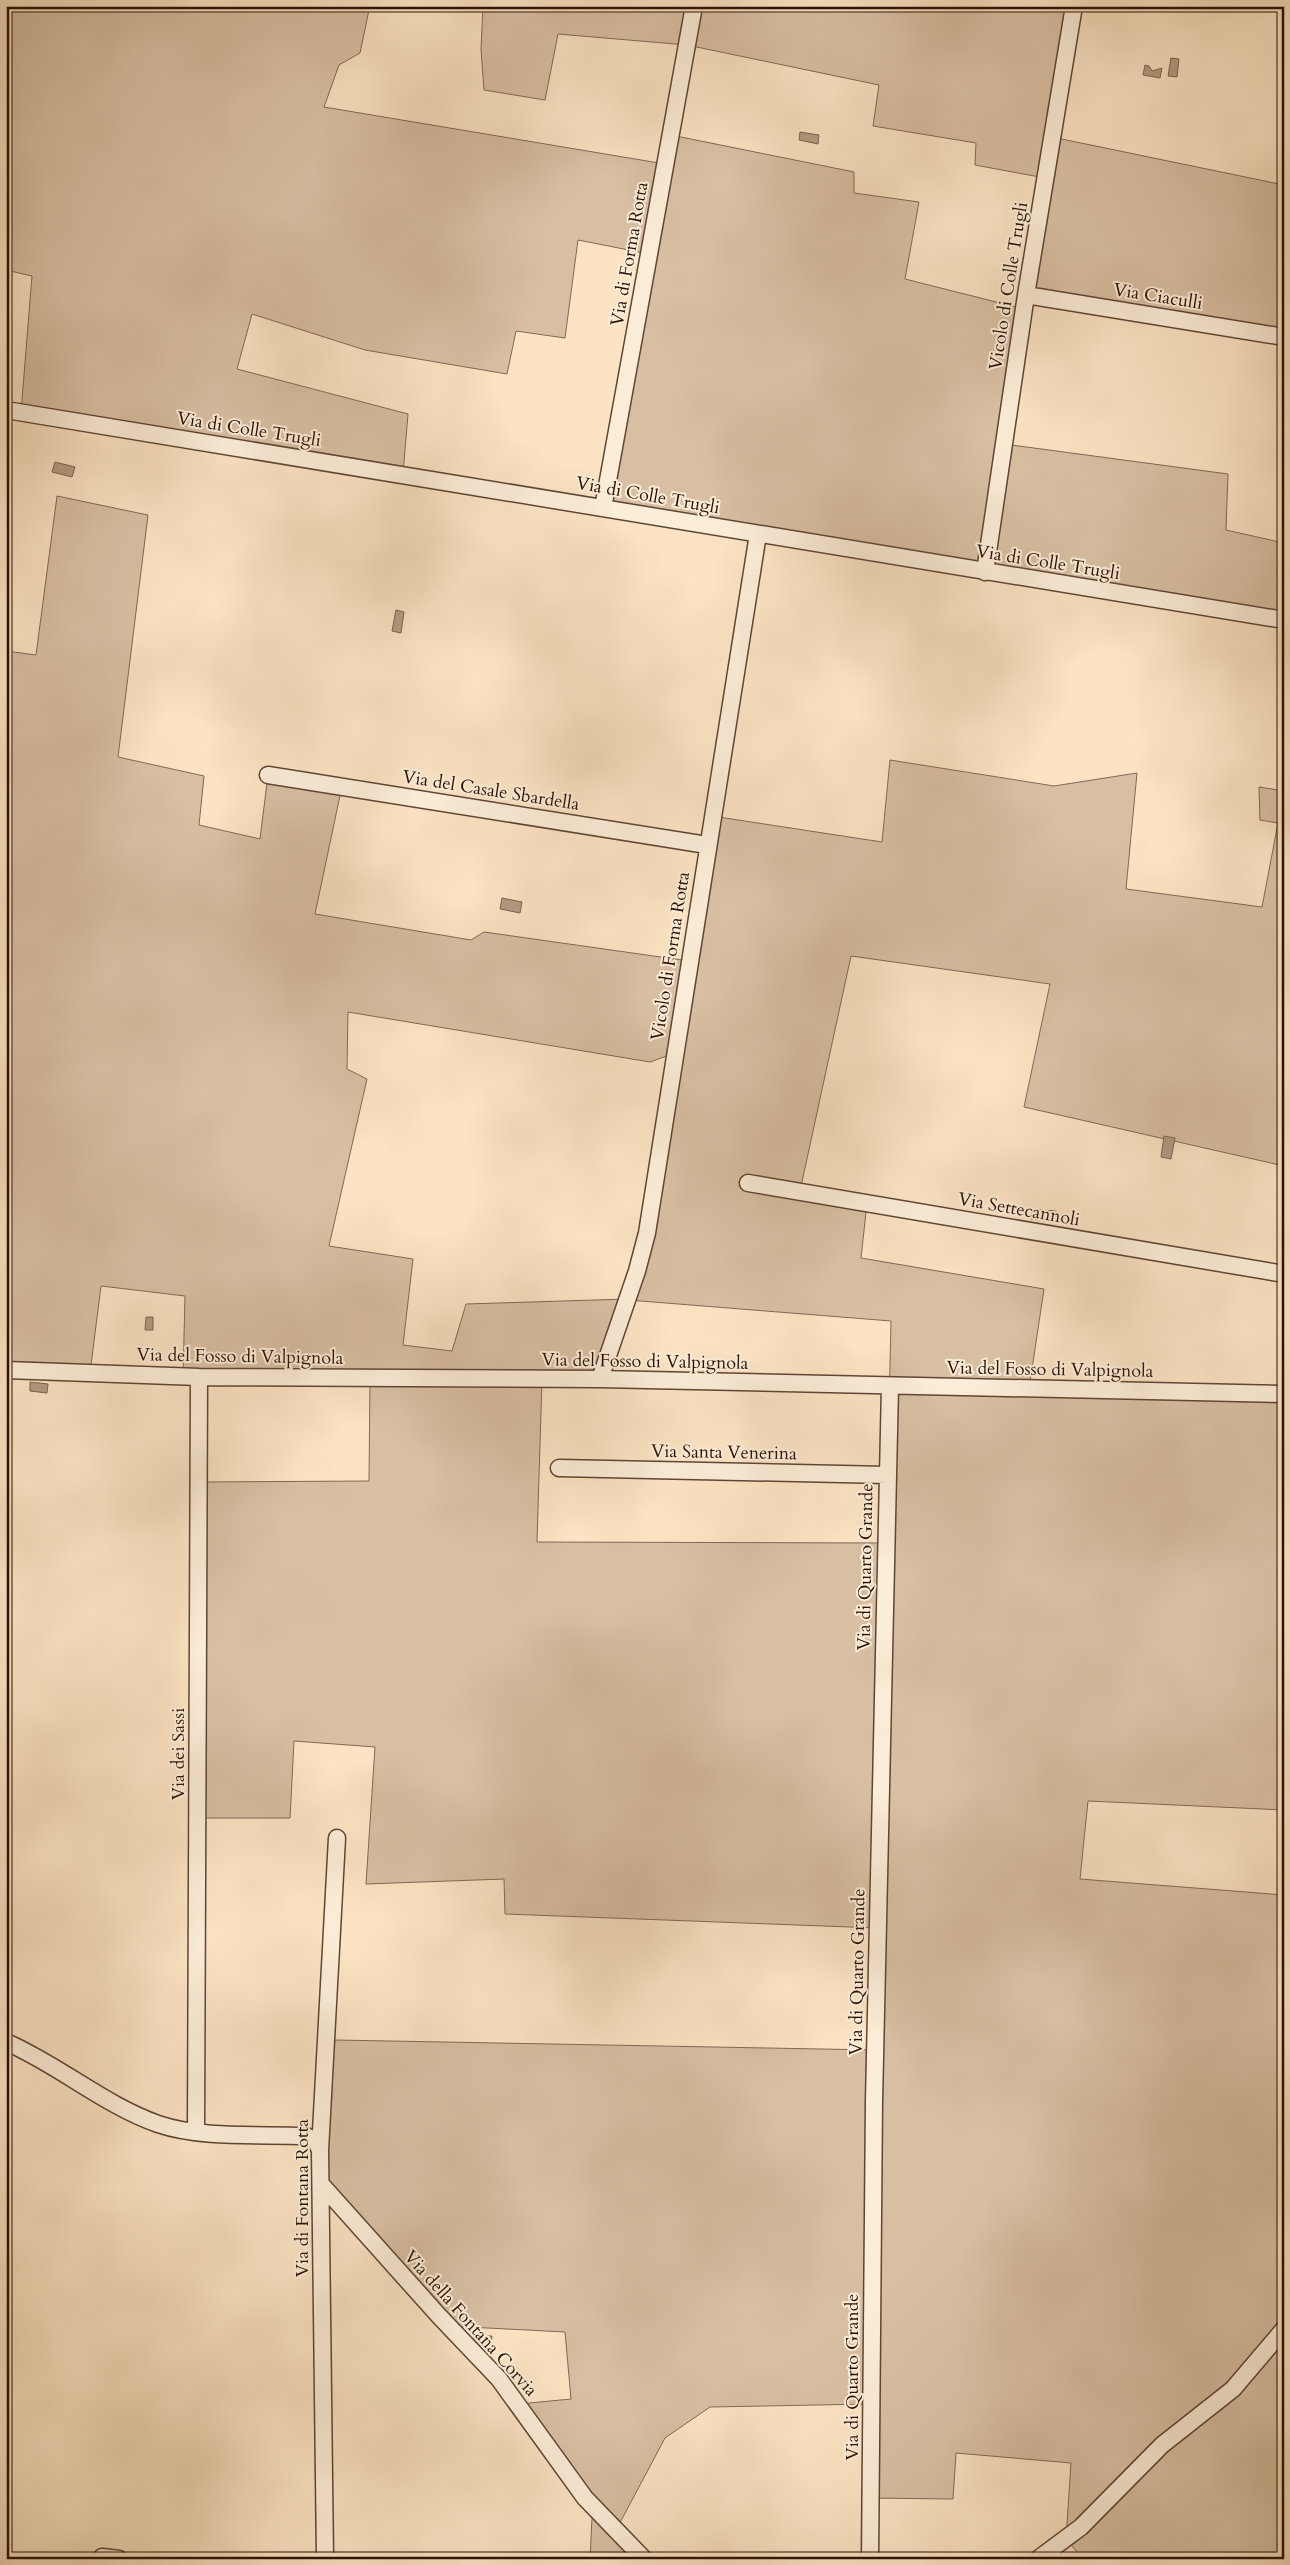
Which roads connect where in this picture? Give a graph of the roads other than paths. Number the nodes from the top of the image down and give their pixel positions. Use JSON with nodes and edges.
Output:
{"nodes":[{"id":1,"x":694,"y":6,"type":"edge"},
{"id":2,"x":1074,"y":6,"type":"edge"},
{"id":3,"x":1026,"y":295,"type":"junction"},
{"id":4,"x":1284,"y":336,"type":"edge"},
{"id":5,"x":6,"y":410,"type":"edge"},
{"id":6,"x":603,"y":508,"type":"junction"},
{"id":7,"x":758,"y":534,"type":"junction"},
{"id":8,"x":985,"y":572,"type":"junction"},
{"id":9,"x":1284,"y":620,"type":"edge"},
{"id":10,"x":268,"y":774,"type":"dead end"},
{"id":11,"x":707,"y":845,"type":"junction"},
{"id":12,"x":748,"y":1183,"type":"dead end"},
{"id":13,"x":1284,"y":1274,"type":"edge"},
{"id":14,"x":6,"y":1370,"type":"edge"},
{"id":15,"x":199,"y":1377,"type":"junction"},
{"id":16,"x":600,"y":1379,"type":"junction"},
{"id":17,"x":890,"y":1386,"type":"junction"},
{"id":18,"x":1284,"y":1394,"type":"edge"},
{"id":19,"x":559,"y":1468,"type":"dead end"},
{"id":20,"x":887,"y":1475,"type":"junction"},
{"id":21,"x":337,"y":1838,"type":"dead end"},
{"id":22,"x":6,"y":2042,"type":"edge"},
{"id":23,"x":196,"y":2132,"type":"junction"},
{"id":24,"x":320,"y":2150,"type":"junction"},
{"id":25,"x":321,"y":2184,"type":"junction"},
{"id":26,"x":1284,"y":2329,"type":"edge"},
{"id":27,"x":325,"y":2559,"type":"edge"},
{"id":28,"x":644,"y":2559,"type":"edge"},
{"id":29,"x":870,"y":2559,"type":"edge"},
{"id":30,"x":1038,"y":2559,"type":"edge"}],
"edges":[{"from":1,"to":6,"type":"street","name":"Via di Forma Rotta"},
{"from":2,"to":3,"type":"street","name":"Vicolo di Colle Trugli"},
{"from":3,"to":4,"type":"street","name":"Via Ciaculli"},
{"from":3,"to":8,"type":"street","name":"Vicolo di Colle Trugli"},
{"from":5,"to":6,"type":"street","name":"Via di Colle Trugli"},
{"from":6,"to":7,"type":"street","name":"Via di Colle Trugli"},
{"from":7,"to":8,"type":"street","name":"Via di Colle Trugli"},
{"from":7,"to":11,"type":"street","name":"Vicolo di Forma Rotta"},
{"from":8,"to":9,"type":"street","name":"Via di Colle Trugli"},
{"from":10,"to":11,"type":"street","name":"Via del Casale Sbardella"},
{"from":11,"to":16,"type":"street","name":"Vicolo di Forma Rotta"},
{"from":12,"to":13,"type":"street","name":"Via Settecannoli"},
{"from":14,"to":15,"type":"street","name":"Via del Fosso di Valpignola"},
{"from":15,"to":16,"type":"street","name":"Via del Fosso di Valpignola"},
{"from":15,"to":23,"type":"street","name":"Via dei Sassi"},
{"from":16,"to":17,"type":"street","name":"Via del Fosso di Valpignola"},
{"from":17,"to":18,"type":"street","name":"Via del Fosso di Valpignola"},
{"from":17,"to":20,"type":"street","name":"Via di Quarto Grande"},
{"from":19,"to":20,"type":"street","name":"Via Santa Venerina"},
{"from":20,"to":29,"type":"street","name":"Via di Quarto Grande"},
{"from":21,"to":24,"type":"street","name":"Via di Fontana Rotta"},
{"from":22,"to":23,"type":"street"},
{"from":23,"to":24,"type":"street"},
{"from":24,"to":25,"type":"street","name":"Via di Fontana Rotta"},
{"from":25,"to":27,"type":"street","name":"Via di Fontana Rotta"},
{"from":25,"to":28,"type":"street","name":"Via della Fontana Corvia"},
{"from":26,"to":30,"type":"street"}]}
